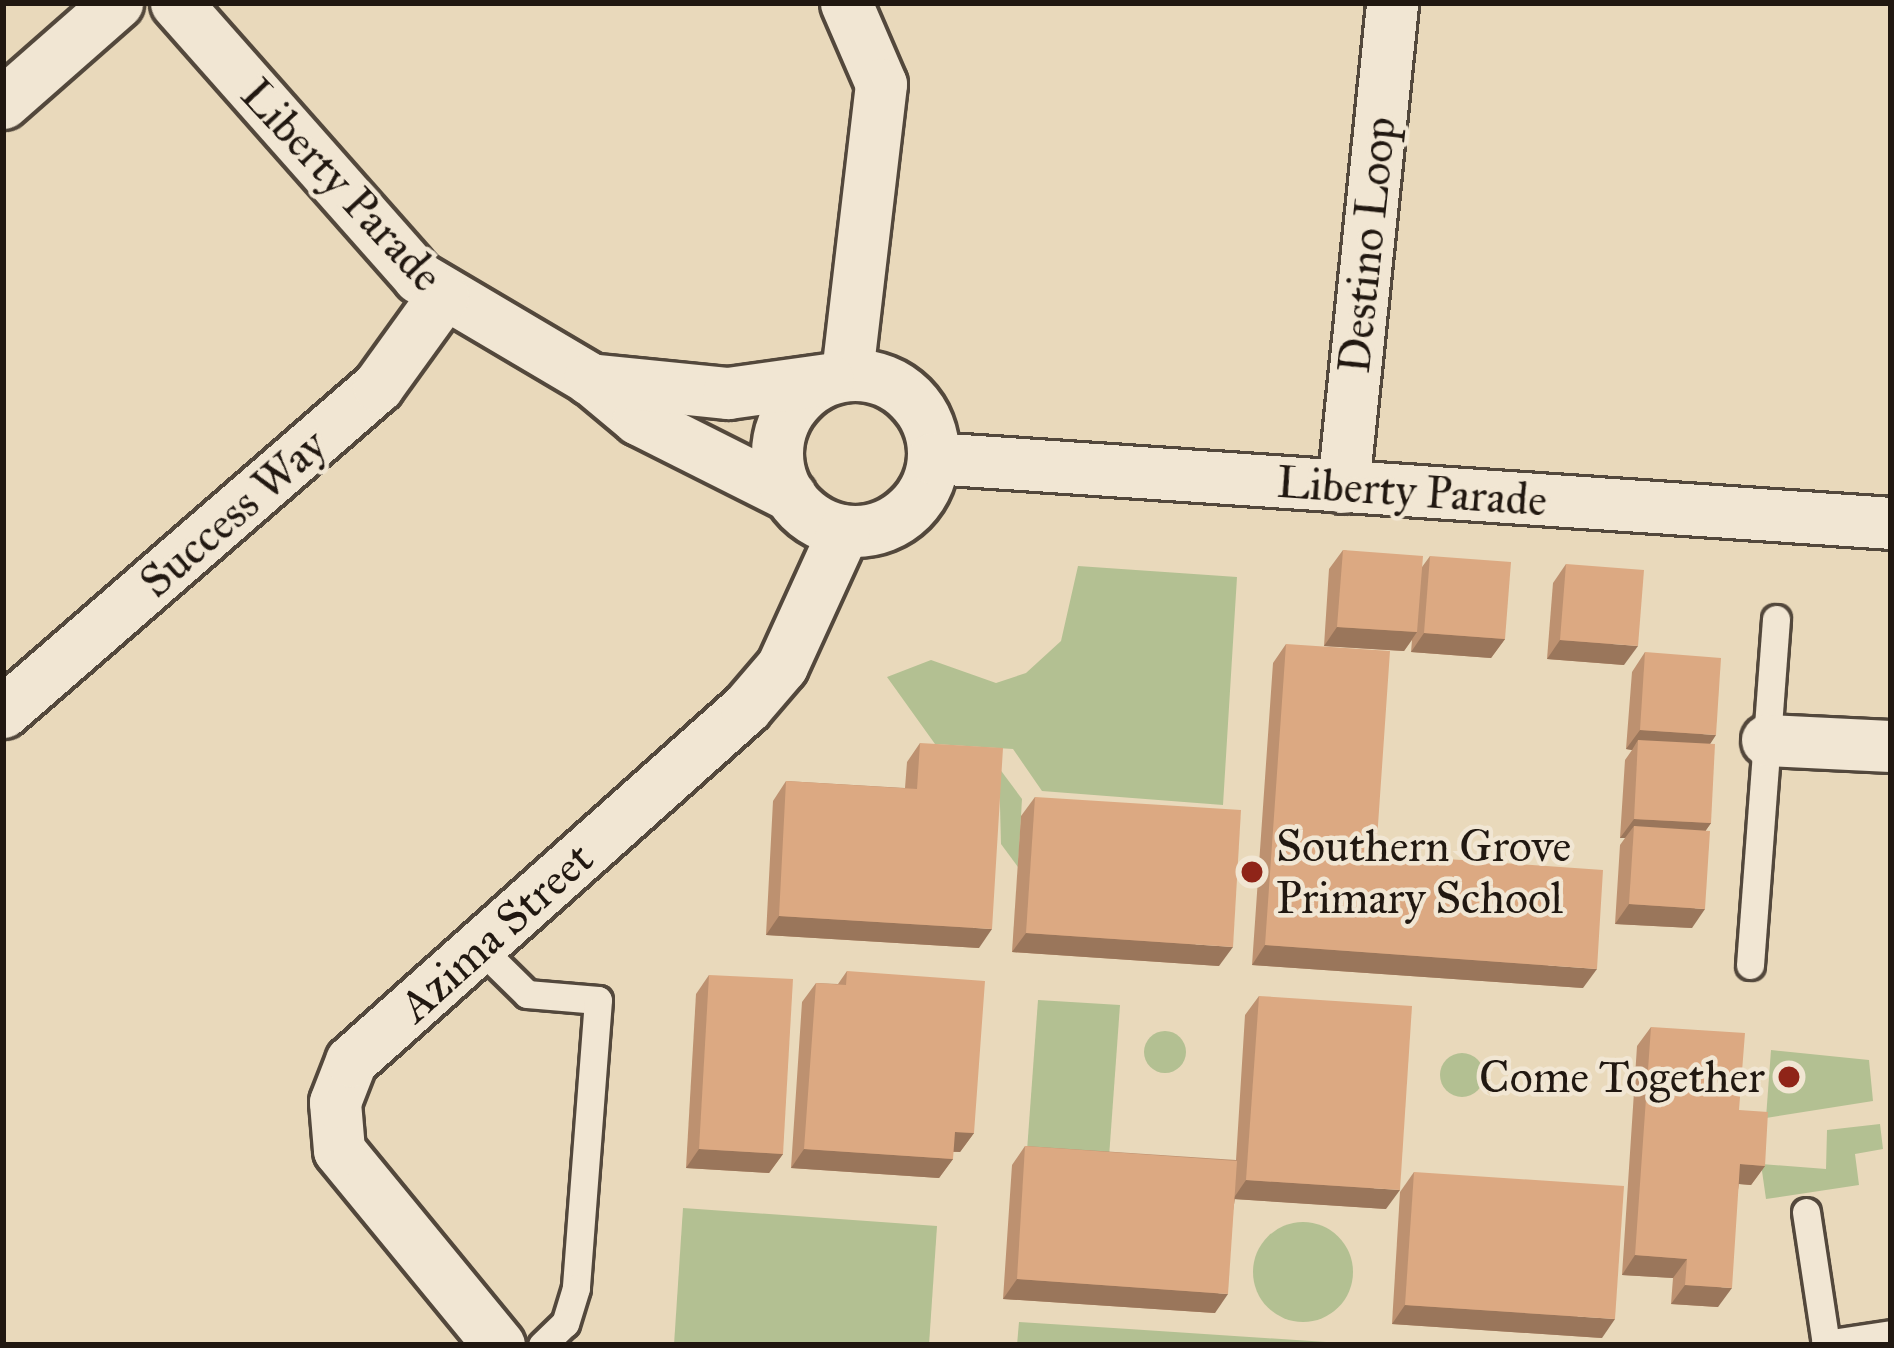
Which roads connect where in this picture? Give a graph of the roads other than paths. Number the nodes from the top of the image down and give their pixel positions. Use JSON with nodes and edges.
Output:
{"nodes":[{"id":1,"x":118,"y":3,"type":"edge"},
{"id":2,"x":176,"y":3,"type":"edge"},
{"id":3,"x":846,"y":3,"type":"edge"},
{"id":4,"x":1392,"y":3,"type":"edge"},
{"id":5,"x":3,"y":103,"type":"edge"},
{"id":6,"x":443,"y":296,"type":"junction"},
{"id":7,"x":838,"y":377,"type":"junction"},
{"id":8,"x":589,"y":379,"type":"junction"},
{"id":9,"x":933,"y":458,"type":"junction"},
{"id":10,"x":1343,"y":487,"type":"junction"},
{"id":11,"x":790,"y":496,"type":"junction"},
{"id":12,"x":1891,"y":523,"type":"edge"},
{"id":13,"x":844,"y":530,"type":"junction"},
{"id":14,"x":1776,"y":619,"type":"dead end"},
{"id":15,"x":3,"y":712,"type":"edge"},
{"id":16,"x":1767,"y":740,"type":"junction"},
{"id":17,"x":1891,"y":746,"type":"edge"},
{"id":18,"x":479,"y":947,"type":"junction"},
{"id":19,"x":1750,"y":965,"type":"dead end"},
{"id":20,"x":1806,"y":1212,"type":"dead end"},
{"id":21,"x":1891,"y":1334,"type":"edge"},
{"id":22,"x":1826,"y":1344,"type":"edge"},
{"id":23,"x":500,"y":1345,"type":"edge"},
{"id":24,"x":542,"y":1345,"type":"edge"}],
"edges":[{"from":1,"to":5,"type":"street"},
{"from":2,"to":6,"type":"street","name":"Liberty Parade"},
{"from":3,"to":7,"type":"street"},
{"from":4,"to":10,"type":"street","name":"Destino Loop"},
{"from":6,"to":8,"type":"street","name":"Liberty Parade"},
{"from":6,"to":15,"type":"street","name":"Success Way"},
{"from":7,"to":8,"type":"street","name":"Liberty Parade"},
{"from":7,"to":9,"type":"street"},
{"from":7,"to":11,"type":"street"},
{"from":8,"to":11,"type":"street","name":"Liberty Parade"},
{"from":9,"to":10,"type":"street","name":"Liberty Parade"},
{"from":9,"to":13,"type":"street"},
{"from":10,"to":12,"type":"street","name":"Liberty Parade"},
{"from":11,"to":13,"type":"street"},
{"from":13,"to":18,"type":"street","name":"Azima Street"},
{"from":14,"to":16,"type":"lane"},
{"from":16,"to":17,"type":"street"},
{"from":16,"to":19,"type":"lane"},
{"from":18,"to":23,"type":"street","name":"Azima Street"},
{"from":18,"to":24,"type":"lane"},
{"from":20,"to":22,"type":"lane"},
{"from":21,"to":22,"type":"lane"}]}
